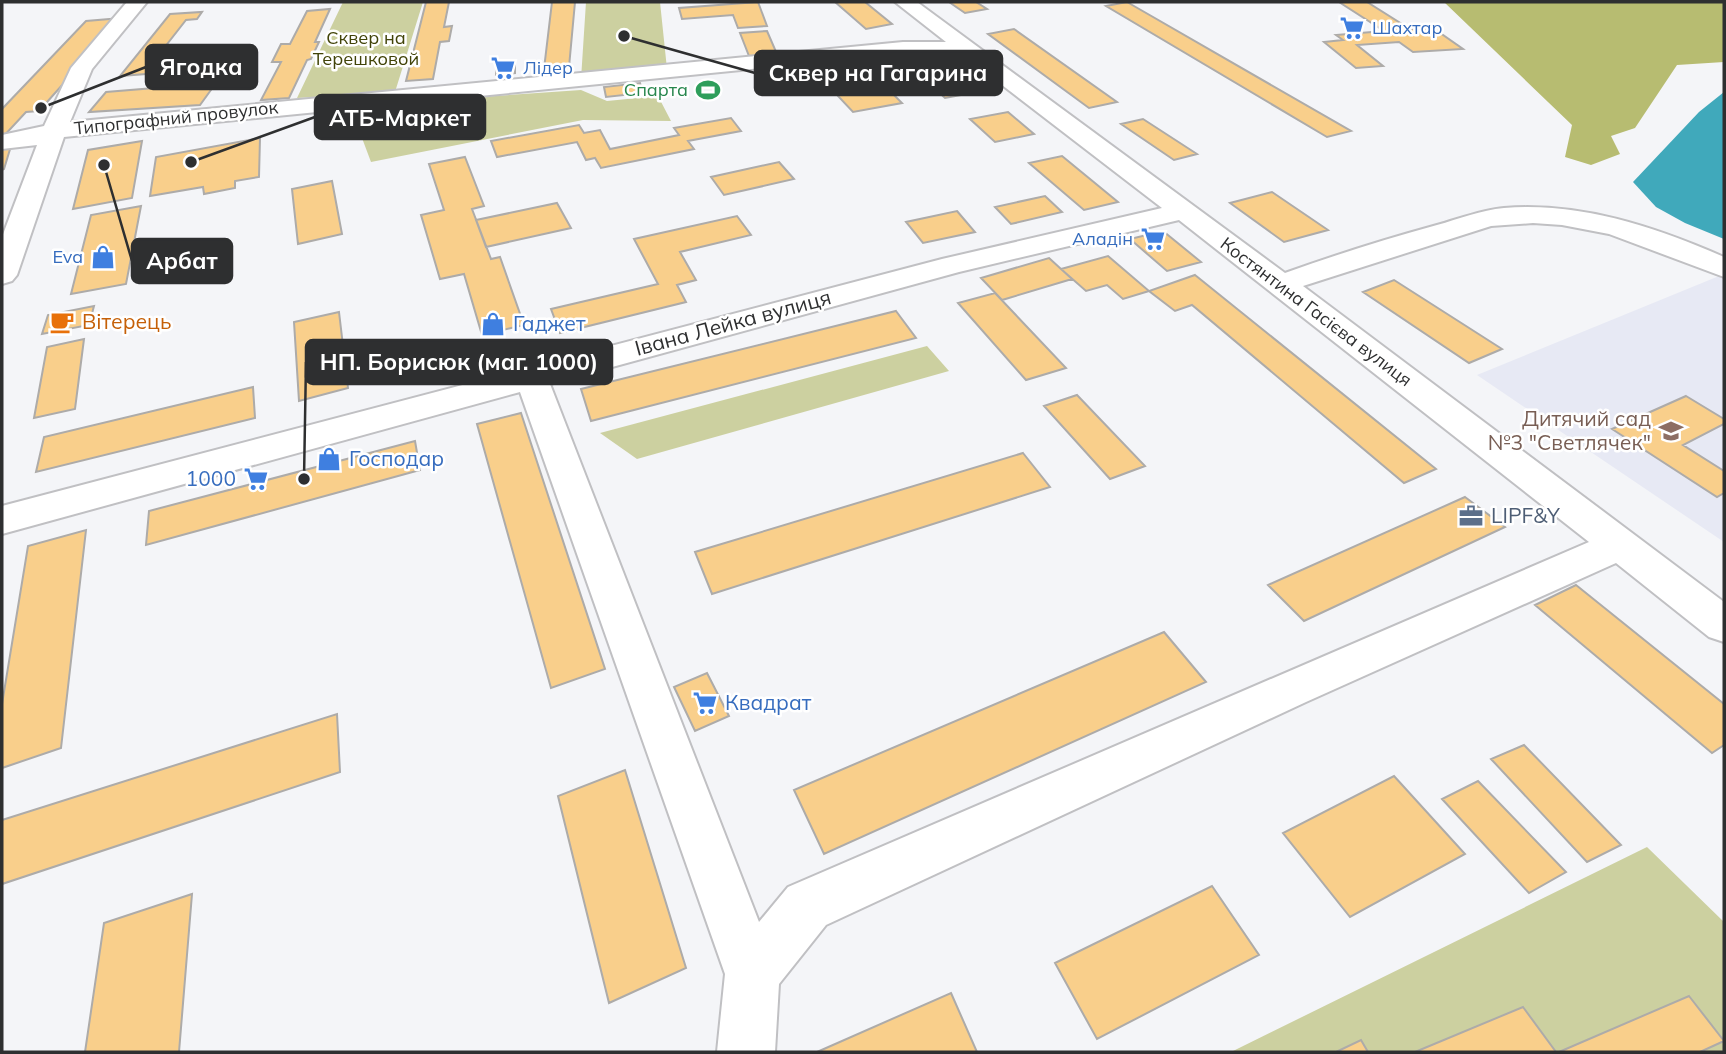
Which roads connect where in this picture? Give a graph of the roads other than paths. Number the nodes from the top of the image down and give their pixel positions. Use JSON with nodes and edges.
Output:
{"nodes":[{"id":1,"x":137,"y":2,"type":"edge"},
{"id":2,"x":905,"y":2,"type":"edge"},
{"id":3,"x":966,"y":49,"type":"junction"},
{"id":4,"x":54,"y":131,"type":"junction"},
{"id":5,"x":2,"y":142,"type":"edge"},
{"id":6,"x":1183,"y":211,"type":"junction"},
{"id":7,"x":1724,"y":268,"type":"edge"},
{"id":8,"x":2,"y":275,"type":"edge"},
{"id":9,"x":1281,"y":284,"type":"junction"},
{"id":10,"x":531,"y":378,"type":"junction"},
{"id":11,"x":2,"y":520,"type":"edge"},
{"id":12,"x":1620,"y":545,"type":"junction"},
{"id":13,"x":1724,"y":625,"type":"edge"},
{"id":14,"x":752,"y":974,"type":"junction"},
{"id":15,"x":746,"y":1052,"type":"edge"}],
"edges":[{"from":1,"to":4,"type":"street"},
{"from":2,"to":3,"type":"street","name":"Костянтина Гасієва вулиця"},
{"from":3,"to":4,"type":"street","name":"Типографний провулок"},
{"from":3,"to":6,"type":"street","name":"Костянтина Гасієва вулиця"},
{"from":4,"to":5,"type":"street","name":"Типографний провулок"},
{"from":4,"to":8,"type":"street"},
{"from":6,"to":9,"type":"street","name":"Костянтина Гасієва вулиця"},
{"from":6,"to":10,"type":"street","name":"Івана Лейка вулиця"},
{"from":7,"to":9,"type":"street"},
{"from":9,"to":12,"type":"street","name":"Костянтина Гасієва вулиця"},
{"from":10,"to":11,"type":"street","name":"Івана Лейка вулиця"},
{"from":10,"to":14,"type":"street"},
{"from":12,"to":13,"type":"street","name":"Костянтина Гасієва вулиця"},
{"from":12,"to":14,"type":"street"},
{"from":14,"to":15,"type":"street"}]}
